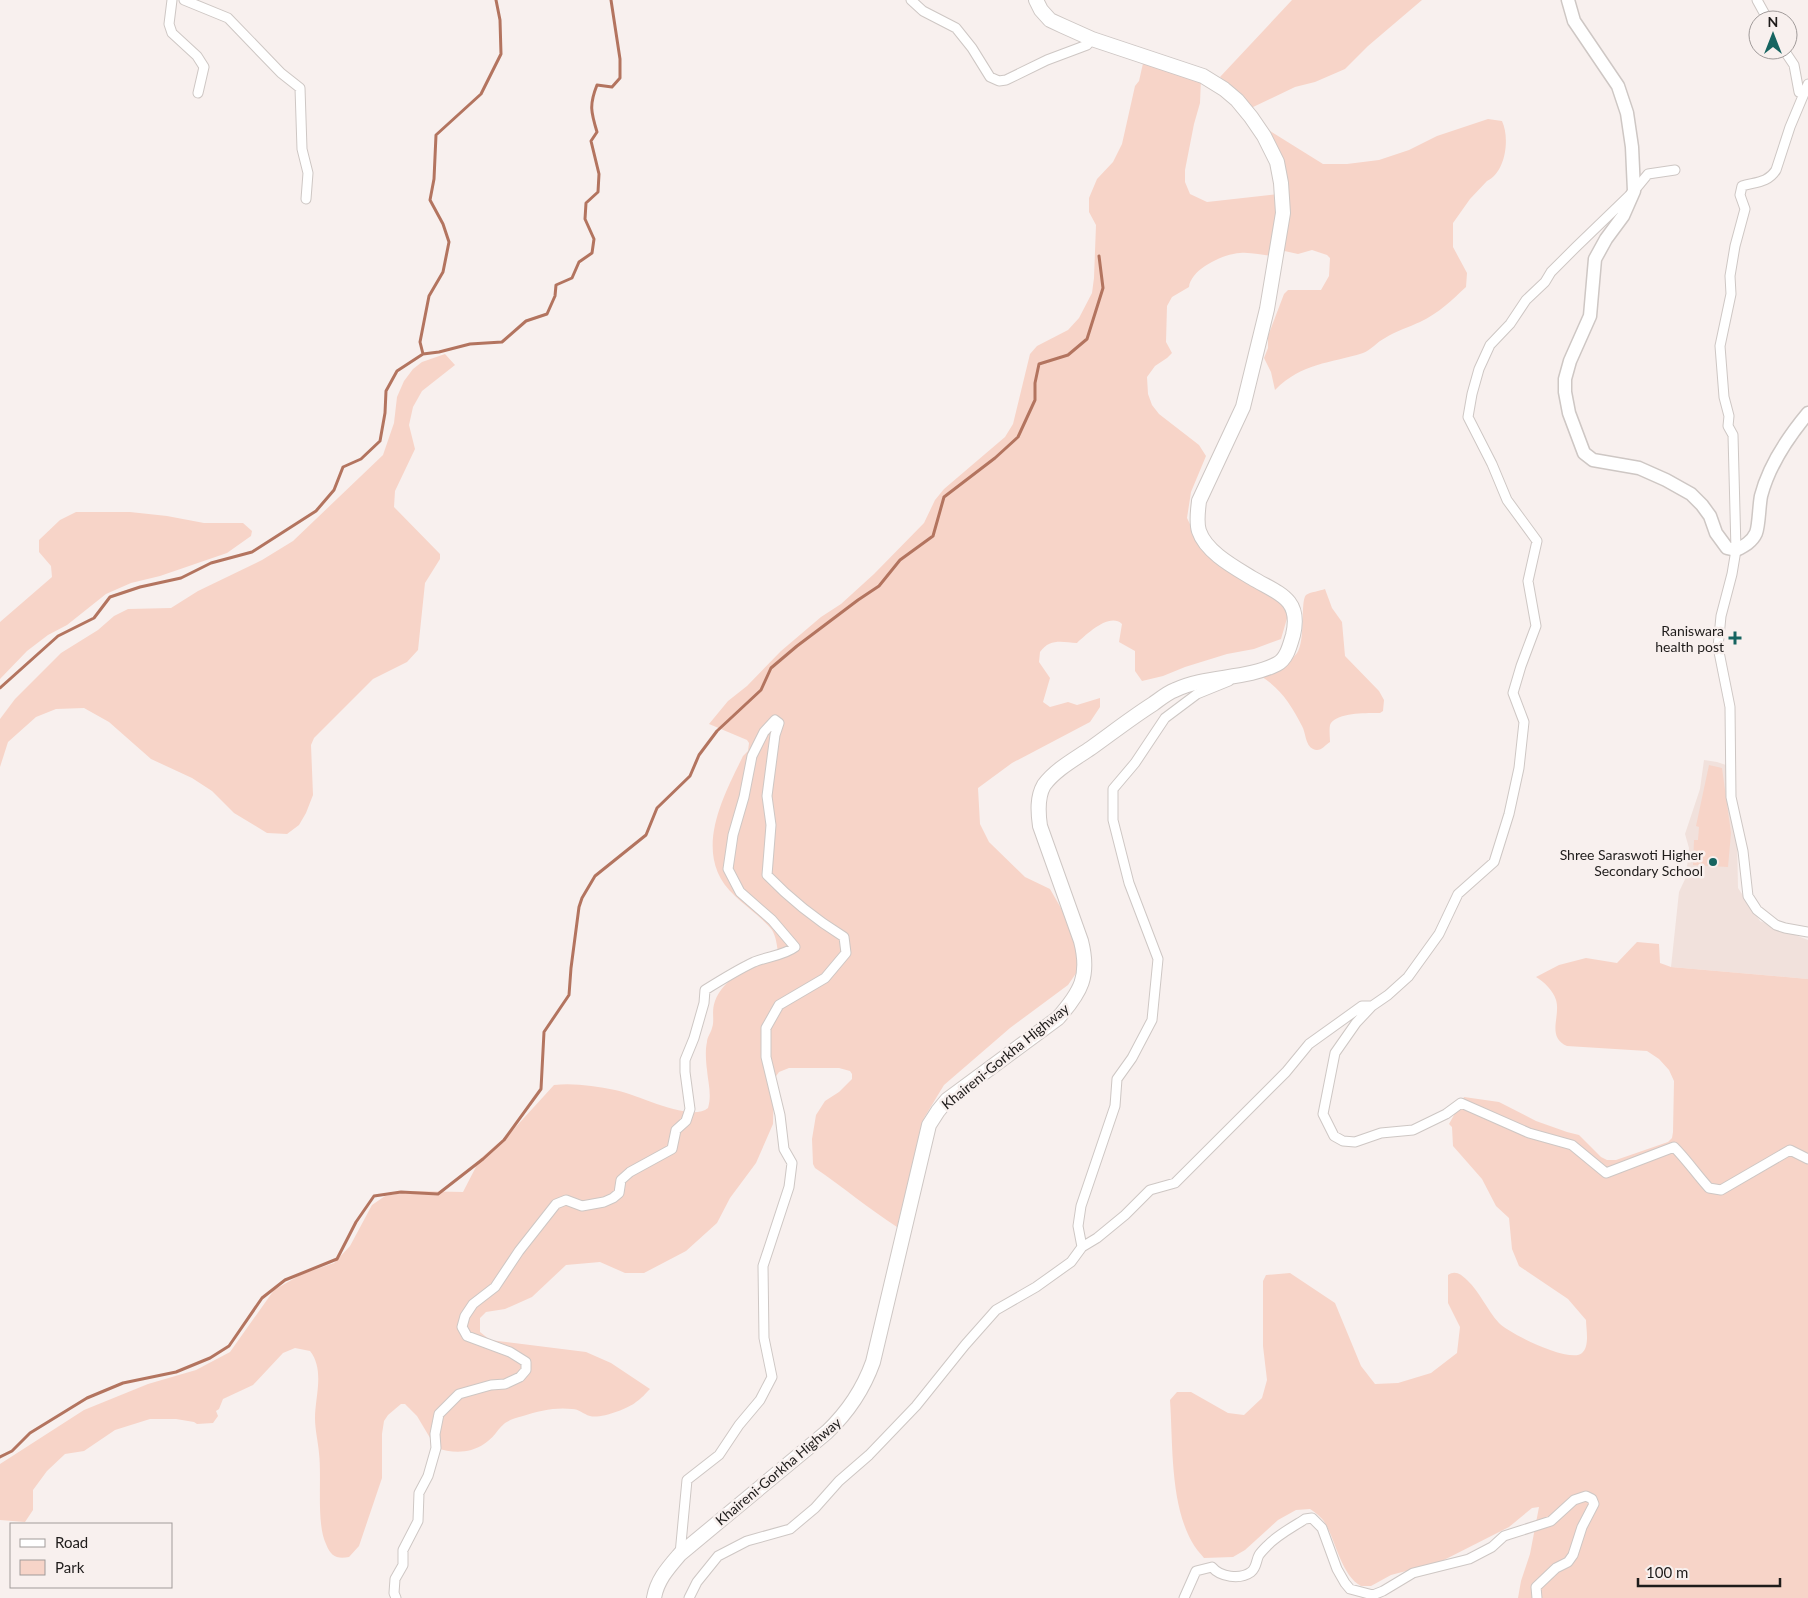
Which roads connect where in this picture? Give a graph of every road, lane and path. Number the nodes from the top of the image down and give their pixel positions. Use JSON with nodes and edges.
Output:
{"nodes":[{"id":1,"x":172,"y":0,"type":"edge"},
{"id":2,"x":184,"y":0,"type":"edge"},
{"id":3,"x":911,"y":0,"type":"edge"},
{"id":4,"x":1036,"y":0,"type":"edge"},
{"id":5,"x":1568,"y":0,"type":"edge"},
{"id":6,"x":1092,"y":39,"type":"junction"},
{"id":7,"x":1791,"y":60,"type":"edge"},
{"id":8,"x":1806,"y":88,"type":"edge"},
{"id":9,"x":198,"y":93,"type":"dead end"},
{"id":10,"x":1675,"y":170,"type":"dead end"},
{"id":11,"x":1634,"y":191,"type":"junction"},
{"id":12,"x":306,"y":199,"type":"dead end"},
{"id":13,"x":1808,"y":413,"type":"edge"},
{"id":14,"x":1736,"y":550,"type":"junction"},
{"id":15,"x":1243,"y":675,"type":"junction"},
{"id":16,"x":1808,"y":932,"type":"edge"},
{"id":17,"x":1372,"y":1006,"type":"junction"},
{"id":18,"x":1808,"y":1158,"type":"edge"},
{"id":19,"x":1082,"y":1246,"type":"junction"},
{"id":20,"x":680,"y":1554,"type":"junction"},
{"id":21,"x":396,"y":1598,"type":"edge"},
{"id":22,"x":654,"y":1598,"type":"edge"},
{"id":23,"x":689,"y":1598,"type":"edge"},
{"id":24,"x":1184,"y":1598,"type":"edge"},
{"id":25,"x":1536,"y":1598,"type":"edge"}],
"edges":[{"from":1,"to":9,"type":"street"},
{"from":2,"to":12,"type":"street"},
{"from":3,"to":6,"type":"street"},
{"from":4,"to":6,"type":"main road","name":"Khaireni-Gorkha Highway"},
{"from":5,"to":11,"type":"main road"},
{"from":6,"to":15,"type":"main road","name":"Khaireni-Gorkha Highway"},
{"from":7,"to":8,"type":"street"},
{"from":8,"to":14,"type":"street"},
{"from":10,"to":11,"type":"street"},
{"from":11,"to":14,"type":"main road"},
{"from":11,"to":17,"type":"street"},
{"from":13,"to":14,"type":"main road"},
{"from":14,"to":16,"type":"street"},
{"from":15,"to":19,"type":"street"},
{"from":15,"to":20,"type":"main road","name":"Khaireni-Gorkha Highway"},
{"from":17,"to":18,"type":"street"},
{"from":17,"to":19,"type":"street"},
{"from":19,"to":23,"type":"street"},
{"from":20,"to":21,"type":"street"},
{"from":20,"to":22,"type":"main road","name":"Khaireni-Gorkha Highway"},
{"from":24,"to":25,"type":"street"}]}
